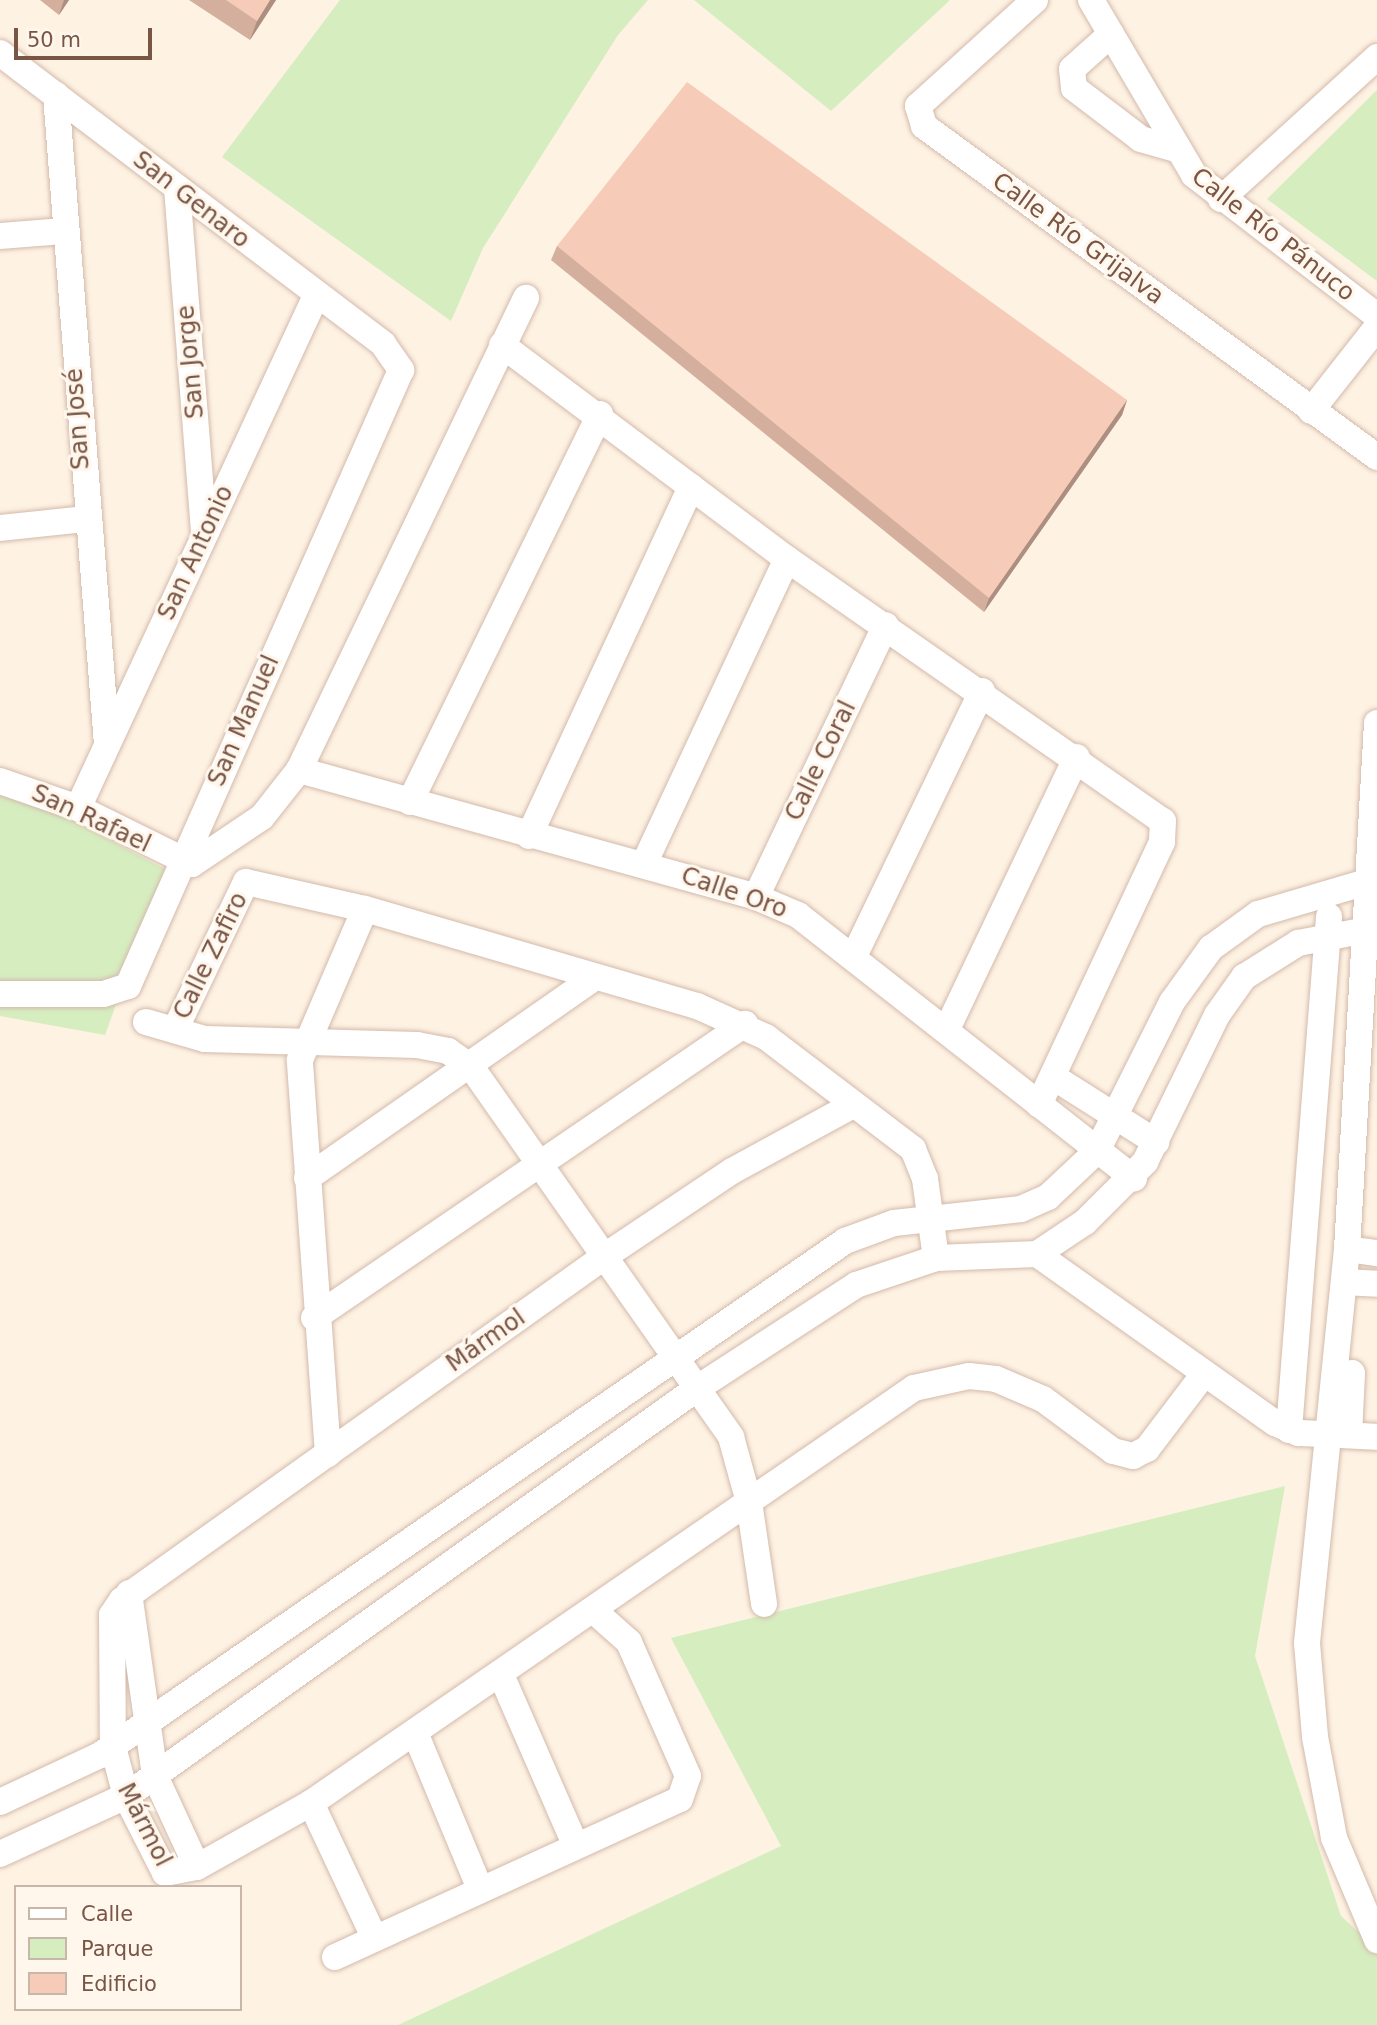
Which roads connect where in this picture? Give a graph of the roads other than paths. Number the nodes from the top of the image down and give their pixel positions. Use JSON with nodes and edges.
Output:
{"nodes":[{"id":1,"x":1035,"y":0,"type":"edge"},
{"id":2,"x":1091,"y":0,"type":"edge"},
{"id":3,"x":1111,"y":34,"type":"junction"},
{"id":4,"x":0,"y":53,"type":"edge"},
{"id":5,"x":1377,"y":57,"type":"edge"},
{"id":6,"x":56,"y":95,"type":"junction"},
{"id":7,"x":1175,"y":149,"type":"junction"},
{"id":8,"x":177,"y":188,"type":"junction"},
{"id":9,"x":1221,"y":199,"type":"junction"},
{"id":10,"x":63,"y":231,"type":"junction"},
{"id":11,"x":0,"y":236,"type":"edge"},
{"id":12,"x":315,"y":298,"type":"junction"},
{"id":13,"x":526,"y":298,"type":"dead end"},
{"id":14,"x":1377,"y":316,"type":"edge"},
{"id":15,"x":1377,"y":327,"type":"edge"},
{"id":16,"x":383,"y":344,"type":"joint"},
{"id":17,"x":502,"y":345,"type":"junction"},
{"id":18,"x":1311,"y":411,"type":"junction"},
{"id":19,"x":600,"y":414,"type":"junction"},
{"id":20,"x":1377,"y":457,"type":"edge"},
{"id":21,"x":691,"y":486,"type":"junction"},
{"id":22,"x":86,"y":519,"type":"junction"},
{"id":23,"x":0,"y":528,"type":"edge"},
{"id":24,"x":204,"y":535,"type":"junction"},
{"id":25,"x":787,"y":559,"type":"junction"},
{"id":26,"x":886,"y":625,"type":"junction"},
{"id":27,"x":982,"y":691,"type":"junction"},
{"id":28,"x":1377,"y":723,"type":"edge"},
{"id":29,"x":107,"y":744,"type":"junction"},
{"id":30,"x":1077,"y":757,"type":"junction"},
{"id":31,"x":299,"y":770,"type":"junction"},
{"id":32,"x":0,"y":781,"type":"edge"},
{"id":33,"x":410,"y":802,"type":"junction"},
{"id":34,"x":78,"y":808,"type":"junction"},
{"id":35,"x":529,"y":836,"type":"junction"},
{"id":36,"x":181,"y":861,"type":"junction"},
{"id":37,"x":644,"y":864,"type":"junction"},
{"id":38,"x":1370,"y":881,"type":"junction"},
{"id":39,"x":1330,"y":894,"type":"junction"},
{"id":40,"x":756,"y":897,"type":"junction"},
{"id":41,"x":365,"y":909,"type":"junction"},
{"id":42,"x":1367,"y":930,"type":"junction"},
{"id":43,"x":1328,"y":933,"type":"junction"},
{"id":44,"x":855,"y":954,"type":"junction"},
{"id":45,"x":1373,"y":961,"type":"edge"},
{"id":46,"x":594,"y":978,"type":"junction"},
{"id":47,"x":0,"y":994,"type":"edge"},
{"id":48,"x":146,"y":1021,"type":"dead end"},
{"id":49,"x":745,"y":1024,"type":"junction"},
{"id":50,"x":948,"y":1027,"type":"junction"},
{"id":51,"x":175,"y":1030,"type":"junction"},
{"id":52,"x":305,"y":1042,"type":"junction"},
{"id":53,"x":472,"y":1068,"type":"junction"},
{"id":54,"x":1055,"y":1078,"type":"junction"},
{"id":55,"x":1369,"y":1082,"type":"edge"},
{"id":56,"x":853,"y":1105,"type":"junction"},
{"id":57,"x":1039,"y":1105,"type":"junction"},
{"id":58,"x":1117,"y":1119,"type":"junction"},
{"id":59,"x":1156,"y":1142,"type":"junction"},
{"id":60,"x":1097,"y":1151,"type":"junction"},
{"id":61,"x":537,"y":1164,"type":"junction"},
{"id":62,"x":307,"y":1178,"type":"junction"},
{"id":63,"x":1133,"y":1178,"type":"junction"},
{"id":64,"x":930,"y":1218,"type":"junction"},
{"id":65,"x":1361,"y":1251,"type":"edge"},
{"id":66,"x":1037,"y":1254,"type":"junction"},
{"id":67,"x":605,"y":1256,"type":"junction"},
{"id":68,"x":936,"y":1258,"type":"junction"},
{"id":69,"x":1359,"y":1283,"type":"edge"},
{"id":70,"x":314,"y":1318,"type":"junction"},
{"id":71,"x":676,"y":1354,"type":"junction"},
{"id":72,"x":1204,"y":1374,"type":"junction"},
{"id":73,"x":699,"y":1387,"type":"junction"},
{"id":74,"x":1289,"y":1430,"type":"junction"},
{"id":75,"x":1339,"y":1435,"type":"junction"},
{"id":76,"x":1377,"y":1437,"type":"edge"},
{"id":77,"x":328,"y":1454,"type":"junction"},
{"id":78,"x":749,"y":1503,"type":"junction"},
{"id":79,"x":129,"y":1593,"type":"junction"},
{"id":80,"x":764,"y":1604,"type":"dead end"},
{"id":81,"x":594,"y":1611,"type":"junction"},
{"id":82,"x":502,"y":1676,"type":"junction"},
{"id":83,"x":143,"y":1723,"type":"junction"},
{"id":84,"x":416,"y":1735,"type":"junction"},
{"id":85,"x":113,"y":1747,"type":"junction"},
{"id":86,"x":155,"y":1776,"type":"junction"},
{"id":87,"x":126,"y":1796,"type":"junction"},
{"id":88,"x":0,"y":1802,"type":"edge"},
{"id":89,"x":311,"y":1803,"type":"junction"},
{"id":90,"x":575,"y":1844,"type":"junction"},
{"id":91,"x":0,"y":1854,"type":"edge"},
{"id":92,"x":197,"y":1867,"type":"junction"},
{"id":93,"x":480,"y":1889,"type":"junction"},
{"id":94,"x":374,"y":1937,"type":"junction"},
{"id":95,"x":1377,"y":1940,"type":"edge"},
{"id":96,"x":335,"y":1957,"type":"dead end"}],
"edges":[{"from":1,"to":18,"type":"street","name":"Calle Río Grijalva"},
{"from":2,"to":3,"type":"street","name":"Calle Río Pánuco"},
{"from":3,"to":7,"type":"street","name":"Calle Río Pánuco"},
{"from":3,"to":7,"type":"street","name":"Calle Río Pánuco"},
{"from":4,"to":6,"type":"street","name":"San Genaro"},
{"from":5,"to":9,"type":"street"},
{"from":6,"to":8,"type":"street","name":"San Genaro"},
{"from":6,"to":10,"type":"street","name":"San José"},
{"from":7,"to":9,"type":"street","name":"Calle Río Pánuco"},
{"from":8,"to":12,"type":"street","name":"San Genaro"},
{"from":8,"to":24,"type":"street","name":"San Jorge"},
{"from":9,"to":14,"type":"street","name":"Calle Río Pánuco"},
{"from":10,"to":11,"type":"street"},
{"from":10,"to":22,"type":"street","name":"San José"},
{"from":12,"to":16,"type":"street","name":"San Genaro"},
{"from":12,"to":24,"type":"street","name":"San Antonio"},
{"from":13,"to":17,"type":"street"},
{"from":15,"to":18,"type":"street"},
{"from":16,"to":36,"type":"street","name":"San Manuel"},
{"from":17,"to":19,"type":"street"},
{"from":17,"to":31,"type":"street"},
{"from":18,"to":20,"type":"street","name":"Calle Río Grijalva"},
{"from":19,"to":21,"type":"street"},
{"from":19,"to":33,"type":"street"},
{"from":21,"to":25,"type":"street"},
{"from":21,"to":35,"type":"street"},
{"from":22,"to":23,"type":"street"},
{"from":22,"to":29,"type":"street","name":"San José"},
{"from":24,"to":29,"type":"street","name":"San Antonio"},
{"from":25,"to":26,"type":"street"},
{"from":25,"to":37,"type":"street"},
{"from":26,"to":27,"type":"street"},
{"from":26,"to":40,"type":"street","name":"Calle Coral"},
{"from":27,"to":30,"type":"street"},
{"from":27,"to":44,"type":"street"},
{"from":28,"to":38,"type":"street"},
{"from":29,"to":34,"type":"street","name":"San Antonio"},
{"from":30,"to":50,"type":"street"},
{"from":30,"to":54,"type":"street"},
{"from":31,"to":33,"type":"street","name":"Calle Oro"},
{"from":31,"to":36,"type":"street"},
{"from":32,"to":34,"type":"street","name":"San Rafael"},
{"from":33,"to":35,"type":"street","name":"Calle Oro"},
{"from":34,"to":36,"type":"street","name":"San Rafael"},
{"from":35,"to":37,"type":"street","name":"Calle Oro"},
{"from":36,"to":47,"type":"street","name":"San Manuel"},
{"from":37,"to":40,"type":"street","name":"Calle Oro"},
{"from":38,"to":39,"type":"street"},
{"from":38,"to":42,"type":"street"},
{"from":39,"to":43,"type":"street"},
{"from":39,"to":58,"type":"street"},
{"from":40,"to":44,"type":"street","name":"Calle Oro"},
{"from":41,"to":46,"type":"street"},
{"from":41,"to":51,"type":"street","name":"Calle Zafiro"},
{"from":41,"to":52,"type":"street"},
{"from":42,"to":43,"type":"street"},
{"from":42,"to":45,"type":"street"},
{"from":43,"to":59,"type":"street"},
{"from":43,"to":74,"type":"street"},
{"from":44,"to":50,"type":"street","name":"Calle Oro"},
{"from":45,"to":55,"type":"street"},
{"from":46,"to":49,"type":"street"},
{"from":46,"to":53,"type":"street"},
{"from":48,"to":51,"type":"street"},
{"from":49,"to":56,"type":"street"},
{"from":49,"to":61,"type":"street"},
{"from":50,"to":57,"type":"street","name":"Calle Oro"},
{"from":51,"to":52,"type":"street"},
{"from":52,"to":53,"type":"street"},
{"from":52,"to":62,"type":"street"},
{"from":53,"to":61,"type":"street"},
{"from":53,"to":62,"type":"street"},
{"from":54,"to":57,"type":"street"},
{"from":54,"to":58,"type":"street"},
{"from":55,"to":65,"type":"street"},
{"from":56,"to":64,"type":"street"},
{"from":56,"to":67,"type":"street","name":"Mármol"},
{"from":57,"to":60,"type":"street","name":"Calle Oro"},
{"from":58,"to":59,"type":"street"},
{"from":58,"to":60,"type":"street"},
{"from":59,"to":63,"type":"street"},
{"from":60,"to":63,"type":"street","name":"Calle Oro"},
{"from":60,"to":64,"type":"street"},
{"from":61,"to":67,"type":"street"},
{"from":61,"to":70,"type":"street"},
{"from":62,"to":70,"type":"street"},
{"from":63,"to":66,"type":"street"},
{"from":64,"to":68,"type":"street"},
{"from":64,"to":71,"type":"street"},
{"from":65,"to":69,"type":"street"},
{"from":66,"to":68,"type":"street"},
{"from":66,"to":72,"type":"street"},
{"from":67,"to":71,"type":"street"},
{"from":67,"to":77,"type":"street","name":"Mármol"},
{"from":68,"to":73,"type":"street"},
{"from":69,"to":75,"type":"street"},
{"from":70,"to":77,"type":"street"},
{"from":71,"to":73,"type":"street"},
{"from":71,"to":83,"type":"street"},
{"from":72,"to":74,"type":"street"},
{"from":72,"to":78,"type":"street"},
{"from":73,"to":78,"type":"street"},
{"from":73,"to":86,"type":"street"},
{"from":74,"to":75,"type":"street"},
{"from":75,"to":76,"type":"street"},
{"from":75,"to":95,"type":"street"},
{"from":77,"to":79,"type":"street","name":"Mármol"},
{"from":78,"to":80,"type":"street"},
{"from":78,"to":81,"type":"street"},
{"from":79,"to":83,"type":"street","name":"Mármol"},
{"from":79,"to":85,"type":"street","name":"Mármol"},
{"from":81,"to":82,"type":"street"},
{"from":81,"to":90,"type":"street"},
{"from":82,"to":84,"type":"street"},
{"from":82,"to":90,"type":"street"},
{"from":83,"to":85,"type":"street"},
{"from":83,"to":86,"type":"street","name":"Mármol"},
{"from":84,"to":89,"type":"street"},
{"from":84,"to":93,"type":"street"},
{"from":85,"to":87,"type":"street","name":"Mármol"},
{"from":85,"to":88,"type":"street"},
{"from":86,"to":87,"type":"street"},
{"from":86,"to":92,"type":"street","name":"Mármol"},
{"from":87,"to":91,"type":"street"},
{"from":87,"to":92,"type":"street","name":"Mármol"},
{"from":89,"to":92,"type":"street"},
{"from":89,"to":94,"type":"street"},
{"from":90,"to":93,"type":"street"},
{"from":93,"to":94,"type":"street"},
{"from":94,"to":96,"type":"street"}]}
